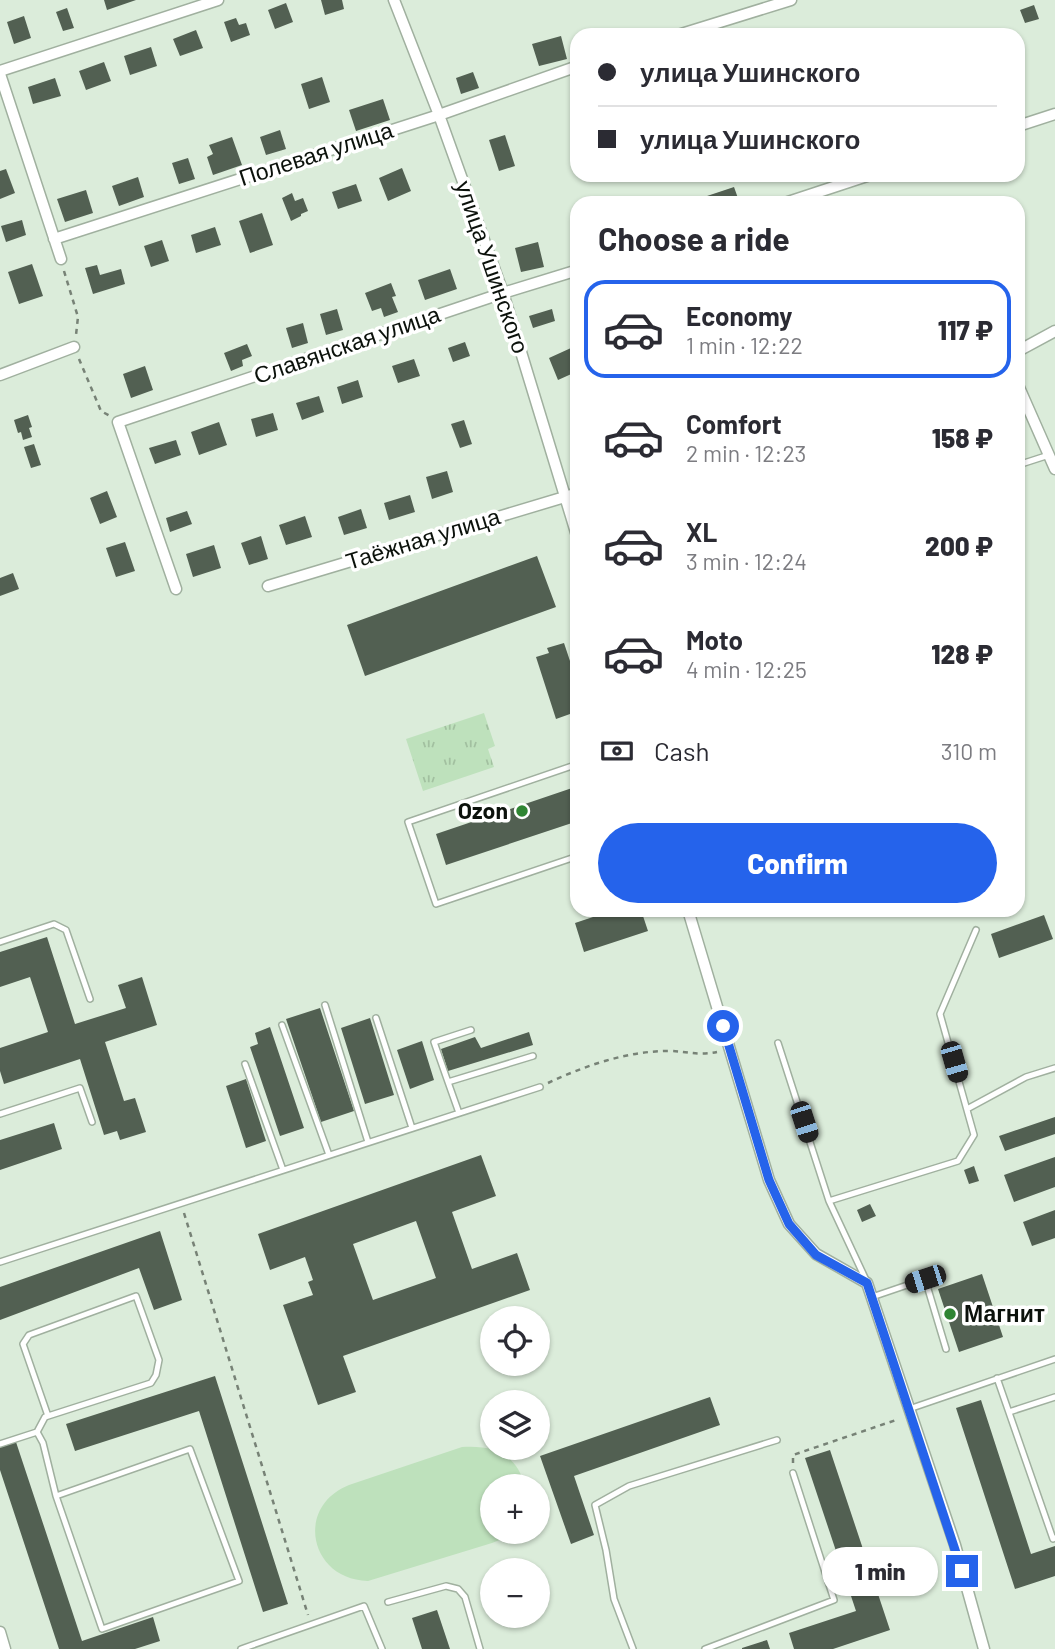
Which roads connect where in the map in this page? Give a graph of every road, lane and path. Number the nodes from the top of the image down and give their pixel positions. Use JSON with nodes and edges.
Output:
{"nodes":[{"id":1,"x":218,"y":0,"type":"edge"},
{"id":2,"x":394,"y":0,"type":"edge"},
{"id":3,"x":791,"y":0,"type":"edge"},
{"id":4,"x":701,"y":28,"type":"edge"},
{"id":5,"x":570,"y":69,"type":"edge"},
{"id":6,"x":0,"y":73,"type":"edge"},
{"id":7,"x":1055,"y":114,"type":"edge"},
{"id":8,"x":439,"y":115,"type":"junction"},
{"id":9,"x":1025,"y":124,"type":"edge"},
{"id":10,"x":849,"y":182,"type":"edge"},
{"id":11,"x":806,"y":196,"type":"edge"},
{"id":12,"x":54,"y":239,"type":"junction"},
{"id":13,"x":61,"y":259,"type":"dead end"},
{"id":14,"x":570,"y":272,"type":"edge"},
{"id":15,"x":503,"y":293,"type":"junction"},
{"id":16,"x":1055,"y":331,"type":"edge"},
{"id":17,"x":74,"y":347,"type":"dead end"},
{"id":18,"x":1025,"y":347,"type":"edge"},
{"id":19,"x":0,"y":374,"type":"edge"},
{"id":20,"x":1025,"y":401,"type":"edge"},
{"id":21,"x":1049,"y":455,"type":"junction"},
{"id":22,"x":1025,"y":463,"type":"edge"},
{"id":23,"x":1055,"y":469,"type":"edge"},
{"id":24,"x":570,"y":494,"type":"edge"},
{"id":25,"x":565,"y":496,"type":"junction"},
{"id":26,"x":570,"y":513,"type":"edge"},
{"id":27,"x":268,"y":586,"type":"dead end"},
{"id":28,"x":176,"y":589,"type":"dead end"},
{"id":29,"x":570,"y":767,"type":"edge"},
{"id":30,"x":570,"y":859,"type":"edge"},
{"id":31,"x":690,"y":917,"type":"edge"},
{"id":32,"x":976,"y":930,"type":"dead end"},
{"id":33,"x":0,"y":942,"type":"edge"},
{"id":34,"x":90,"y":999,"type":"dead end"},
{"id":35,"x":325,"y":1004,"type":"dead end"},
{"id":36,"x":376,"y":1018,"type":"dead end"},
{"id":37,"x":282,"y":1025,"type":"dead end"},
{"id":38,"x":471,"y":1030,"type":"dead end"},
{"id":39,"x":778,"y":1043,"type":"dead end"},
{"id":40,"x":730,"y":1049,"type":"junction"},
{"id":41,"x":533,"y":1056,"type":"dead end"},
{"id":42,"x":245,"y":1064,"type":"dead end"},
{"id":43,"x":1055,"y":1068,"type":"edge"},
{"id":44,"x":448,"y":1082,"type":"junction"},
{"id":45,"x":540,"y":1087,"type":"joint"},
{"id":46,"x":967,"y":1109,"type":"junction"},
{"id":47,"x":459,"y":1113,"type":"junction"},
{"id":48,"x":0,"y":1114,"type":"edge"},
{"id":49,"x":92,"y":1122,"type":"dead end"},
{"id":50,"x":412,"y":1128,"type":"junction"},
{"id":51,"x":368,"y":1142,"type":"junction"},
{"id":52,"x":329,"y":1155,"type":"junction"},
{"id":53,"x":283,"y":1170,"type":"junction"},
{"id":54,"x":829,"y":1201,"type":"junction"},
{"id":55,"x":181,"y":1203,"type":"junction"},
{"id":56,"x":0,"y":1262,"type":"edge"},
{"id":57,"x":867,"y":1283,"type":"junction"},
{"id":58,"x":872,"y":1297,"type":"junction"},
{"id":59,"x":946,"y":1349,"type":"dead end"},
{"id":60,"x":1055,"y":1359,"type":"edge"},
{"id":61,"x":997,"y":1378,"type":"junction"},
{"id":62,"x":1055,"y":1397,"type":"edge"},
{"id":63,"x":910,"y":1412,"type":"junction"},
{"id":64,"x":1009,"y":1412,"type":"junction"},
{"id":65,"x":48,"y":1416,"type":"junction"},
{"id":66,"x":37,"y":1432,"type":"junction"},
{"id":67,"x":777,"y":1440,"type":"dead end"},
{"id":68,"x":0,"y":1444,"type":"edge"},
{"id":69,"x":793,"y":1474,"type":"joint"},
{"id":70,"x":56,"y":1496,"type":"junction"},
{"id":71,"x":1055,"y":1538,"type":"edge"},
{"id":72,"x":388,"y":1602,"type":"dead end"},
{"id":73,"x":311,"y":1625,"type":"junction"},
{"id":74,"x":0,"y":1632,"type":"edge"},
{"id":75,"x":5,"y":1649,"type":"edge"},
{"id":76,"x":242,"y":1649,"type":"edge"},
{"id":77,"x":382,"y":1649,"type":"edge"},
{"id":78,"x":480,"y":1649,"type":"edge"},
{"id":79,"x":633,"y":1649,"type":"edge"},
{"id":80,"x":705,"y":1649,"type":"edge"},
{"id":81,"x":984,"y":1649,"type":"edge"}],
"edges":[{"from":1,"to":6,"type":"street"},
{"from":2,"to":8,"type":"street","name":"улица Ушинского"},
{"from":3,"to":4,"type":"street"},
{"from":5,"to":8,"type":"street","name":"Полевая улица"},
{"from":6,"to":12,"type":"street"},
{"from":7,"to":9,"type":"street"},
{"from":8,"to":12,"type":"street","name":"Полевая улица"},
{"from":8,"to":15,"type":"street","name":"улица Ушинского"},
{"from":10,"to":11,"type":"street"},
{"from":12,"to":13,"type":"street"},
{"from":14,"to":15,"type":"street","name":"Славянская улица"},
{"from":15,"to":25,"type":"street","name":"улица Ушинского"},
{"from":15,"to":28,"type":"street","name":"Славянская улица"},
{"from":16,"to":18,"type":"street"},
{"from":17,"to":19,"type":"street"},
{"from":20,"to":21,"type":"street"},
{"from":21,"to":22,"type":"lane"},
{"from":21,"to":23,"type":"street"},
{"from":24,"to":25,"type":"street","name":"Таёжная улица"},
{"from":25,"to":26,"type":"street","name":"улица Ушинского"},
{"from":25,"to":27,"type":"street","name":"Таёжная улица"},
{"from":29,"to":30,"type":"lane"},
{"from":31,"to":40,"type":"street"},
{"from":32,"to":46,"type":"lane"},
{"from":33,"to":34,"type":"lane"},
{"from":35,"to":51,"type":"lane"},
{"from":36,"to":50,"type":"lane"},
{"from":37,"to":52,"type":"lane"},
{"from":38,"to":44,"type":"lane"},
{"from":39,"to":54,"type":"lane"},
{"from":40,"to":45,"type":"path"},
{"from":40,"to":57,"type":"street"},
{"from":41,"to":44,"type":"lane"},
{"from":42,"to":53,"type":"lane"},
{"from":43,"to":46,"type":"lane"},
{"from":44,"to":47,"type":"lane"},
{"from":45,"to":47,"type":"lane"},
{"from":46,"to":54,"type":"lane"},
{"from":47,"to":50,"type":"lane"},
{"from":48,"to":49,"type":"lane"},
{"from":50,"to":51,"type":"lane"},
{"from":51,"to":52,"type":"lane"},
{"from":52,"to":53,"type":"lane"},
{"from":53,"to":55,"type":"lane"},
{"from":54,"to":57,"type":"lane"},
{"from":55,"to":56,"type":"lane"},
{"from":55,"to":73,"type":"path"},
{"from":57,"to":58,"type":"street"},
{"from":58,"to":59,"type":"lane"},
{"from":58,"to":63,"type":"street"},
{"from":60,"to":61,"type":"lane"},
{"from":61,"to":63,"type":"lane"},
{"from":61,"to":64,"type":"lane"},
{"from":62,"to":64,"type":"lane"},
{"from":63,"to":69,"type":"path"},
{"from":63,"to":81,"type":"street"},
{"from":64,"to":71,"type":"lane"},
{"from":65,"to":65,"type":"lane"},
{"from":65,"to":66,"type":"lane"},
{"from":66,"to":68,"type":"lane"},
{"from":66,"to":70,"type":"lane"},
{"from":67,"to":79,"type":"lane"},
{"from":69,"to":80,"type":"lane"},
{"from":70,"to":70,"type":"lane"},
{"from":72,"to":78,"type":"lane"},
{"from":73,"to":76,"type":"lane"},
{"from":73,"to":77,"type":"lane"},
{"from":74,"to":75,"type":"street"}]}
